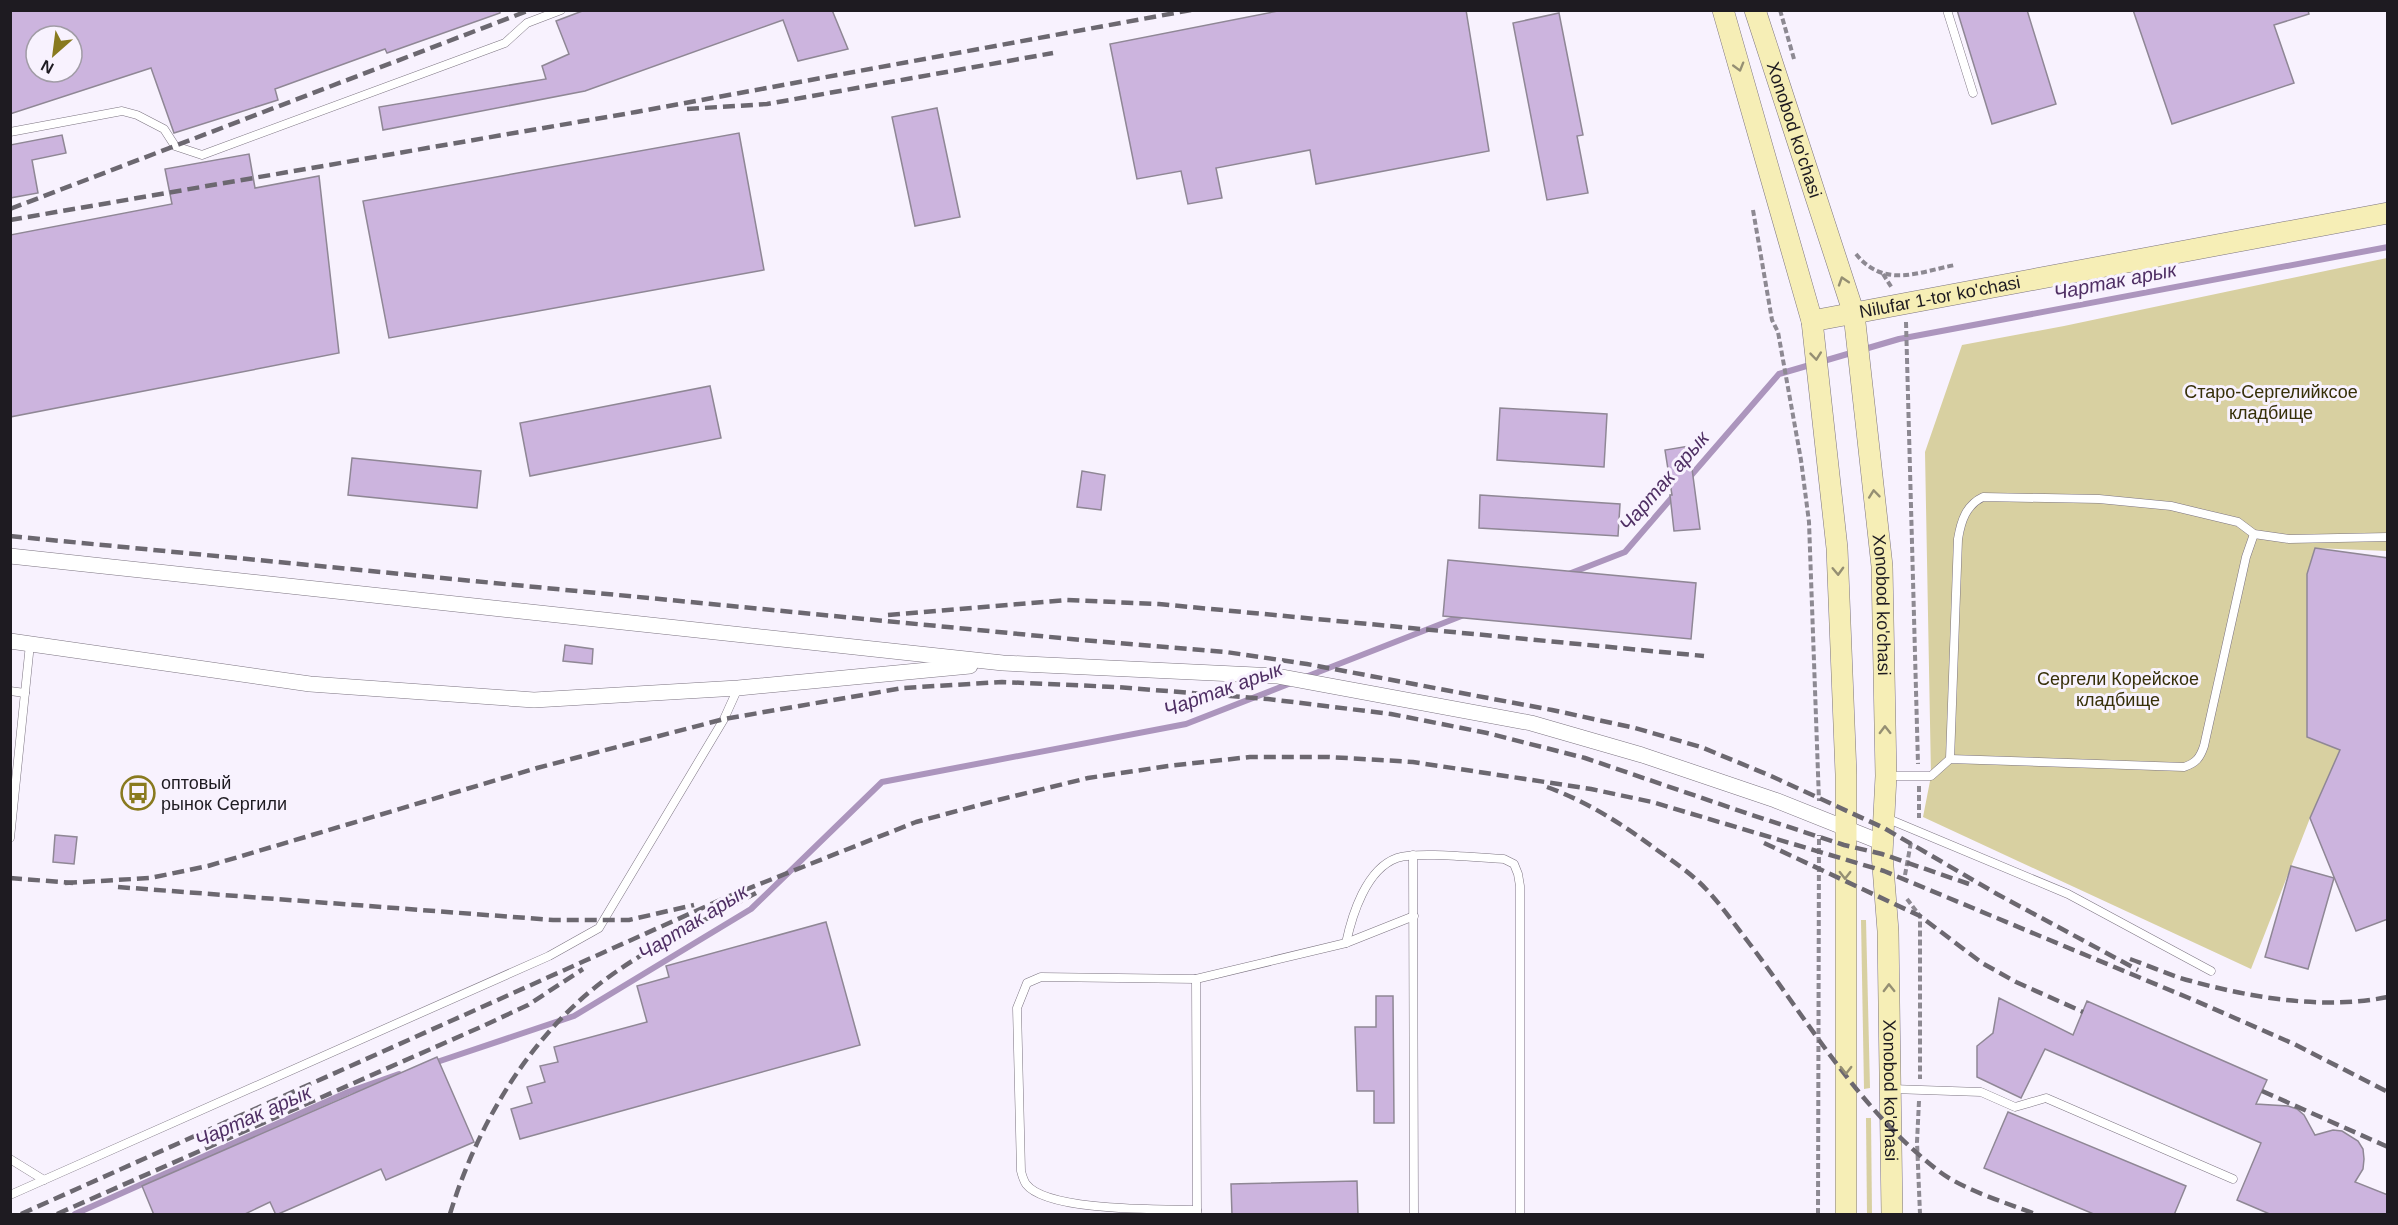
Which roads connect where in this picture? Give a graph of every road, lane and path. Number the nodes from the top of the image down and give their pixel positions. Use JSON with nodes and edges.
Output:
{"nodes":[{"id":1,"x":561,"y":10,"type":"edge"},
{"id":2,"x":1723,"y":10,"type":"edge"},
{"id":3,"x":1755,"y":10,"type":"edge"},
{"id":4,"x":1780,"y":10,"type":"edge"},
{"id":5,"x":1947,"y":10,"type":"edge"},
{"id":6,"x":1797,"y":67,"type":"dead end"},
{"id":7,"x":1973,"y":93,"type":"dead end"},
{"id":8,"x":10,"y":132,"type":"edge"},
{"id":9,"x":1753,"y":210,"type":"dead end"},
{"id":10,"x":2388,"y":213,"type":"edge"},
{"id":11,"x":1851,"y":247,"type":"dead end"},
{"id":12,"x":1955,"y":265,"type":"dead end"},
{"id":13,"x":1883,"y":274,"type":"junction"},
{"id":14,"x":1904,"y":305,"type":"junction"},
{"id":15,"x":1854,"y":314,"type":"junction"},
{"id":16,"x":1812,"y":321,"type":"junction"},
{"id":17,"x":2254,"y":534,"type":"junction"},
{"id":18,"x":2388,"y":537,"type":"edge"},
{"id":19,"x":10,"y":556,"type":"edge"},
{"id":20,"x":10,"y":641,"type":"edge"},
{"id":21,"x":30,"y":644,"type":"junction"},
{"id":22,"x":1003,"y":663,"type":"junction"},
{"id":23,"x":738,"y":688,"type":"junction"},
{"id":24,"x":10,"y":691,"type":"edge"},
{"id":25,"x":25,"y":693,"type":"junction"},
{"id":26,"x":1950,"y":759,"type":"junction"},
{"id":27,"x":1886,"y":776,"type":"junction"},
{"id":28,"x":1919,"y":776,"type":"junction"},
{"id":29,"x":1884,"y":817,"type":"junction"},
{"id":30,"x":1819,"y":818,"type":"junction"},
{"id":31,"x":1845,"y":828,"type":"junction"},
{"id":32,"x":1913,"y":829,"type":"junction"},
{"id":33,"x":10,"y":838,"type":"edge"},
{"id":34,"x":1883,"y":843,"type":"junction"},
{"id":35,"x":1413,"y":855,"type":"junction"},
{"id":36,"x":1904,"y":880,"type":"dead end"},
{"id":37,"x":1902,"y":893,"type":"dead end"},
{"id":38,"x":1414,"y":916,"type":"junction"},
{"id":39,"x":1346,"y":943,"type":"junction"},
{"id":40,"x":2211,"y":971,"type":"dead end"},
{"id":41,"x":1196,"y":980,"type":"junction"},
{"id":42,"x":1890,"y":1089,"type":"junction"},
{"id":43,"x":1920,"y":1090,"type":"junction"},
{"id":44,"x":10,"y":1159,"type":"edge"},
{"id":45,"x":2233,"y":1179,"type":"dead end"},
{"id":46,"x":44,"y":1180,"type":"junction"},
{"id":47,"x":10,"y":1195,"type":"edge"},
{"id":48,"x":1197,"y":1212,"type":"edge"},
{"id":49,"x":1414,"y":1215,"type":"edge"},
{"id":50,"x":1520,"y":1215,"type":"edge"},
{"id":51,"x":1818,"y":1215,"type":"edge"},
{"id":52,"x":1846,"y":1215,"type":"edge"},
{"id":53,"x":1892,"y":1215,"type":"edge"},
{"id":54,"x":1920,"y":1215,"type":"edge"}],
"edges":[{"from":1,"to":8,"type":"lane"},
{"from":2,"to":16,"type":"street","name":"Xonobod ko'chasi","one_way":true},
{"from":15,"to":3,"type":"street","name":"Xonobod ko'chasi","one_way":true},
{"from":4,"to":6,"type":"path"},
{"from":5,"to":7,"type":"lane"},
{"from":9,"to":30,"type":"path"},
{"from":10,"to":14,"type":"street","name":"Nilufar 1-tor ko'chasi"},
{"from":11,"to":13,"type":"path"},
{"from":12,"to":13,"type":"path"},
{"from":13,"to":14,"type":"path"},
{"from":14,"to":15,"type":"street","name":"Nilufar 1-tor ko'chasi"},
{"from":14,"to":28,"type":"path"},
{"from":15,"to":16,"type":"street","name":"Nilufar 1-tor ko'chasi"},
{"from":27,"to":15,"type":"street","name":"Xonobod ko'chasi","one_way":true},
{"from":16,"to":31,"type":"street","name":"Xonobod ko'chasi","one_way":true},
{"from":17,"to":18,"type":"lane"},
{"from":17,"to":26,"type":"lane"},
{"from":17,"to":26,"type":"lane"},
{"from":19,"to":22,"type":"street"},
{"from":20,"to":21,"type":"street"},
{"from":21,"to":23,"type":"street"},
{"from":21,"to":25,"type":"lane"},
{"from":22,"to":23,"type":"street"},
{"from":22,"to":30,"type":"street"},
{"from":23,"to":46,"type":"lane"},
{"from":24,"to":25,"type":"lane"},
{"from":25,"to":33,"type":"lane"},
{"from":26,"to":28,"type":"lane"},
{"from":27,"to":28,"type":"lane"},
{"from":27,"to":29,"type":"street","name":"Xonobod ko'chasi"},
{"from":28,"to":32,"type":"path"},
{"from":29,"to":32,"type":"lane"},
{"from":29,"to":34,"type":"street","name":"Xonobod ko'chasi"},
{"from":30,"to":31,"type":"street"},
{"from":30,"to":51,"type":"path"},
{"from":31,"to":34,"type":"street"},
{"from":31,"to":52,"type":"street","name":"Xonobod ko'chasi","one_way":true},
{"from":32,"to":36,"type":"path"},
{"from":32,"to":40,"type":"lane"},
{"from":42,"to":34,"type":"street","name":"Xonobod ko'chasi","one_way":true},
{"from":35,"to":38,"type":"lane"},
{"from":35,"to":39,"type":"lane"},
{"from":35,"to":50,"type":"lane"},
{"from":37,"to":43,"type":"path"},
{"from":38,"to":39,"type":"lane"},
{"from":38,"to":49,"type":"lane"},
{"from":39,"to":41,"type":"lane"},
{"from":41,"to":48,"type":"lane"},
{"from":41,"to":48,"type":"lane"},
{"from":42,"to":43,"type":"lane"},
{"from":42,"to":53,"type":"street","name":"Xonobod ko'chasi"},
{"from":43,"to":45,"type":"lane"},
{"from":43,"to":54,"type":"path"},
{"from":44,"to":46,"type":"lane"},
{"from":46,"to":47,"type":"lane"}]}
